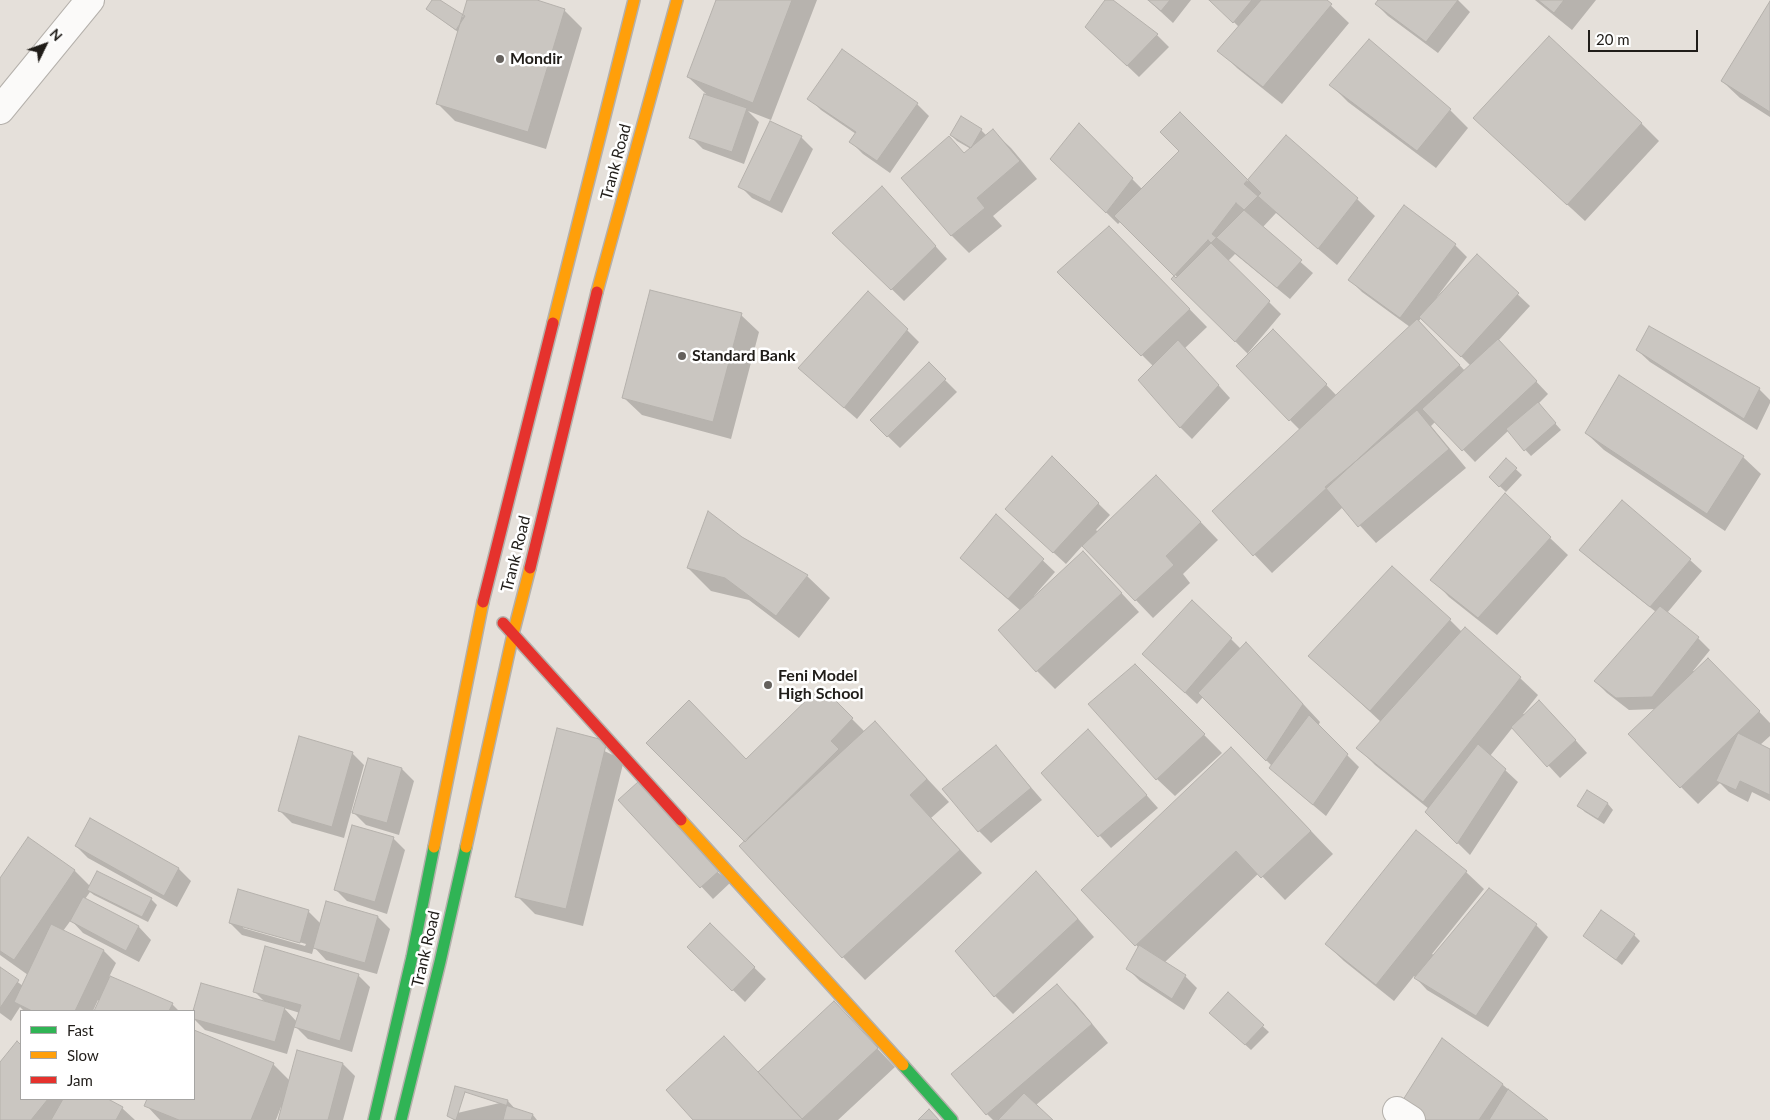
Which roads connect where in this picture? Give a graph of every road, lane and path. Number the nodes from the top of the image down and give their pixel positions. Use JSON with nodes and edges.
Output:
{"nodes":[{"id":1,"x":90,"y":0,"type":"edge"},
{"id":2,"x":634,"y":0,"type":"edge"},
{"id":3,"x":677,"y":0,"type":"edge"},
{"id":4,"x":0,"y":110,"type":"edge"},
{"id":5,"x":483,"y":602,"type":"junction"},
{"id":6,"x":513,"y":634,"type":"junction"},
{"id":7,"x":374,"y":1120,"type":"edge"},
{"id":8,"x":401,"y":1120,"type":"edge"},
{"id":9,"x":952,"y":1120,"type":"edge"}],
"edges":[{"from":1,"to":4,"type":"street"},
{"from":2,"to":5,"type":"main road","name":"Trank Road"},
{"from":3,"to":6,"type":"main road","name":"Trank Road"},
{"from":5,"to":6,"type":"main road"},
{"from":5,"to":7,"type":"main road","name":"Trank Road"},
{"from":6,"to":8,"type":"main road","name":"Trank Road"},
{"from":6,"to":9,"type":"main road"}]}
